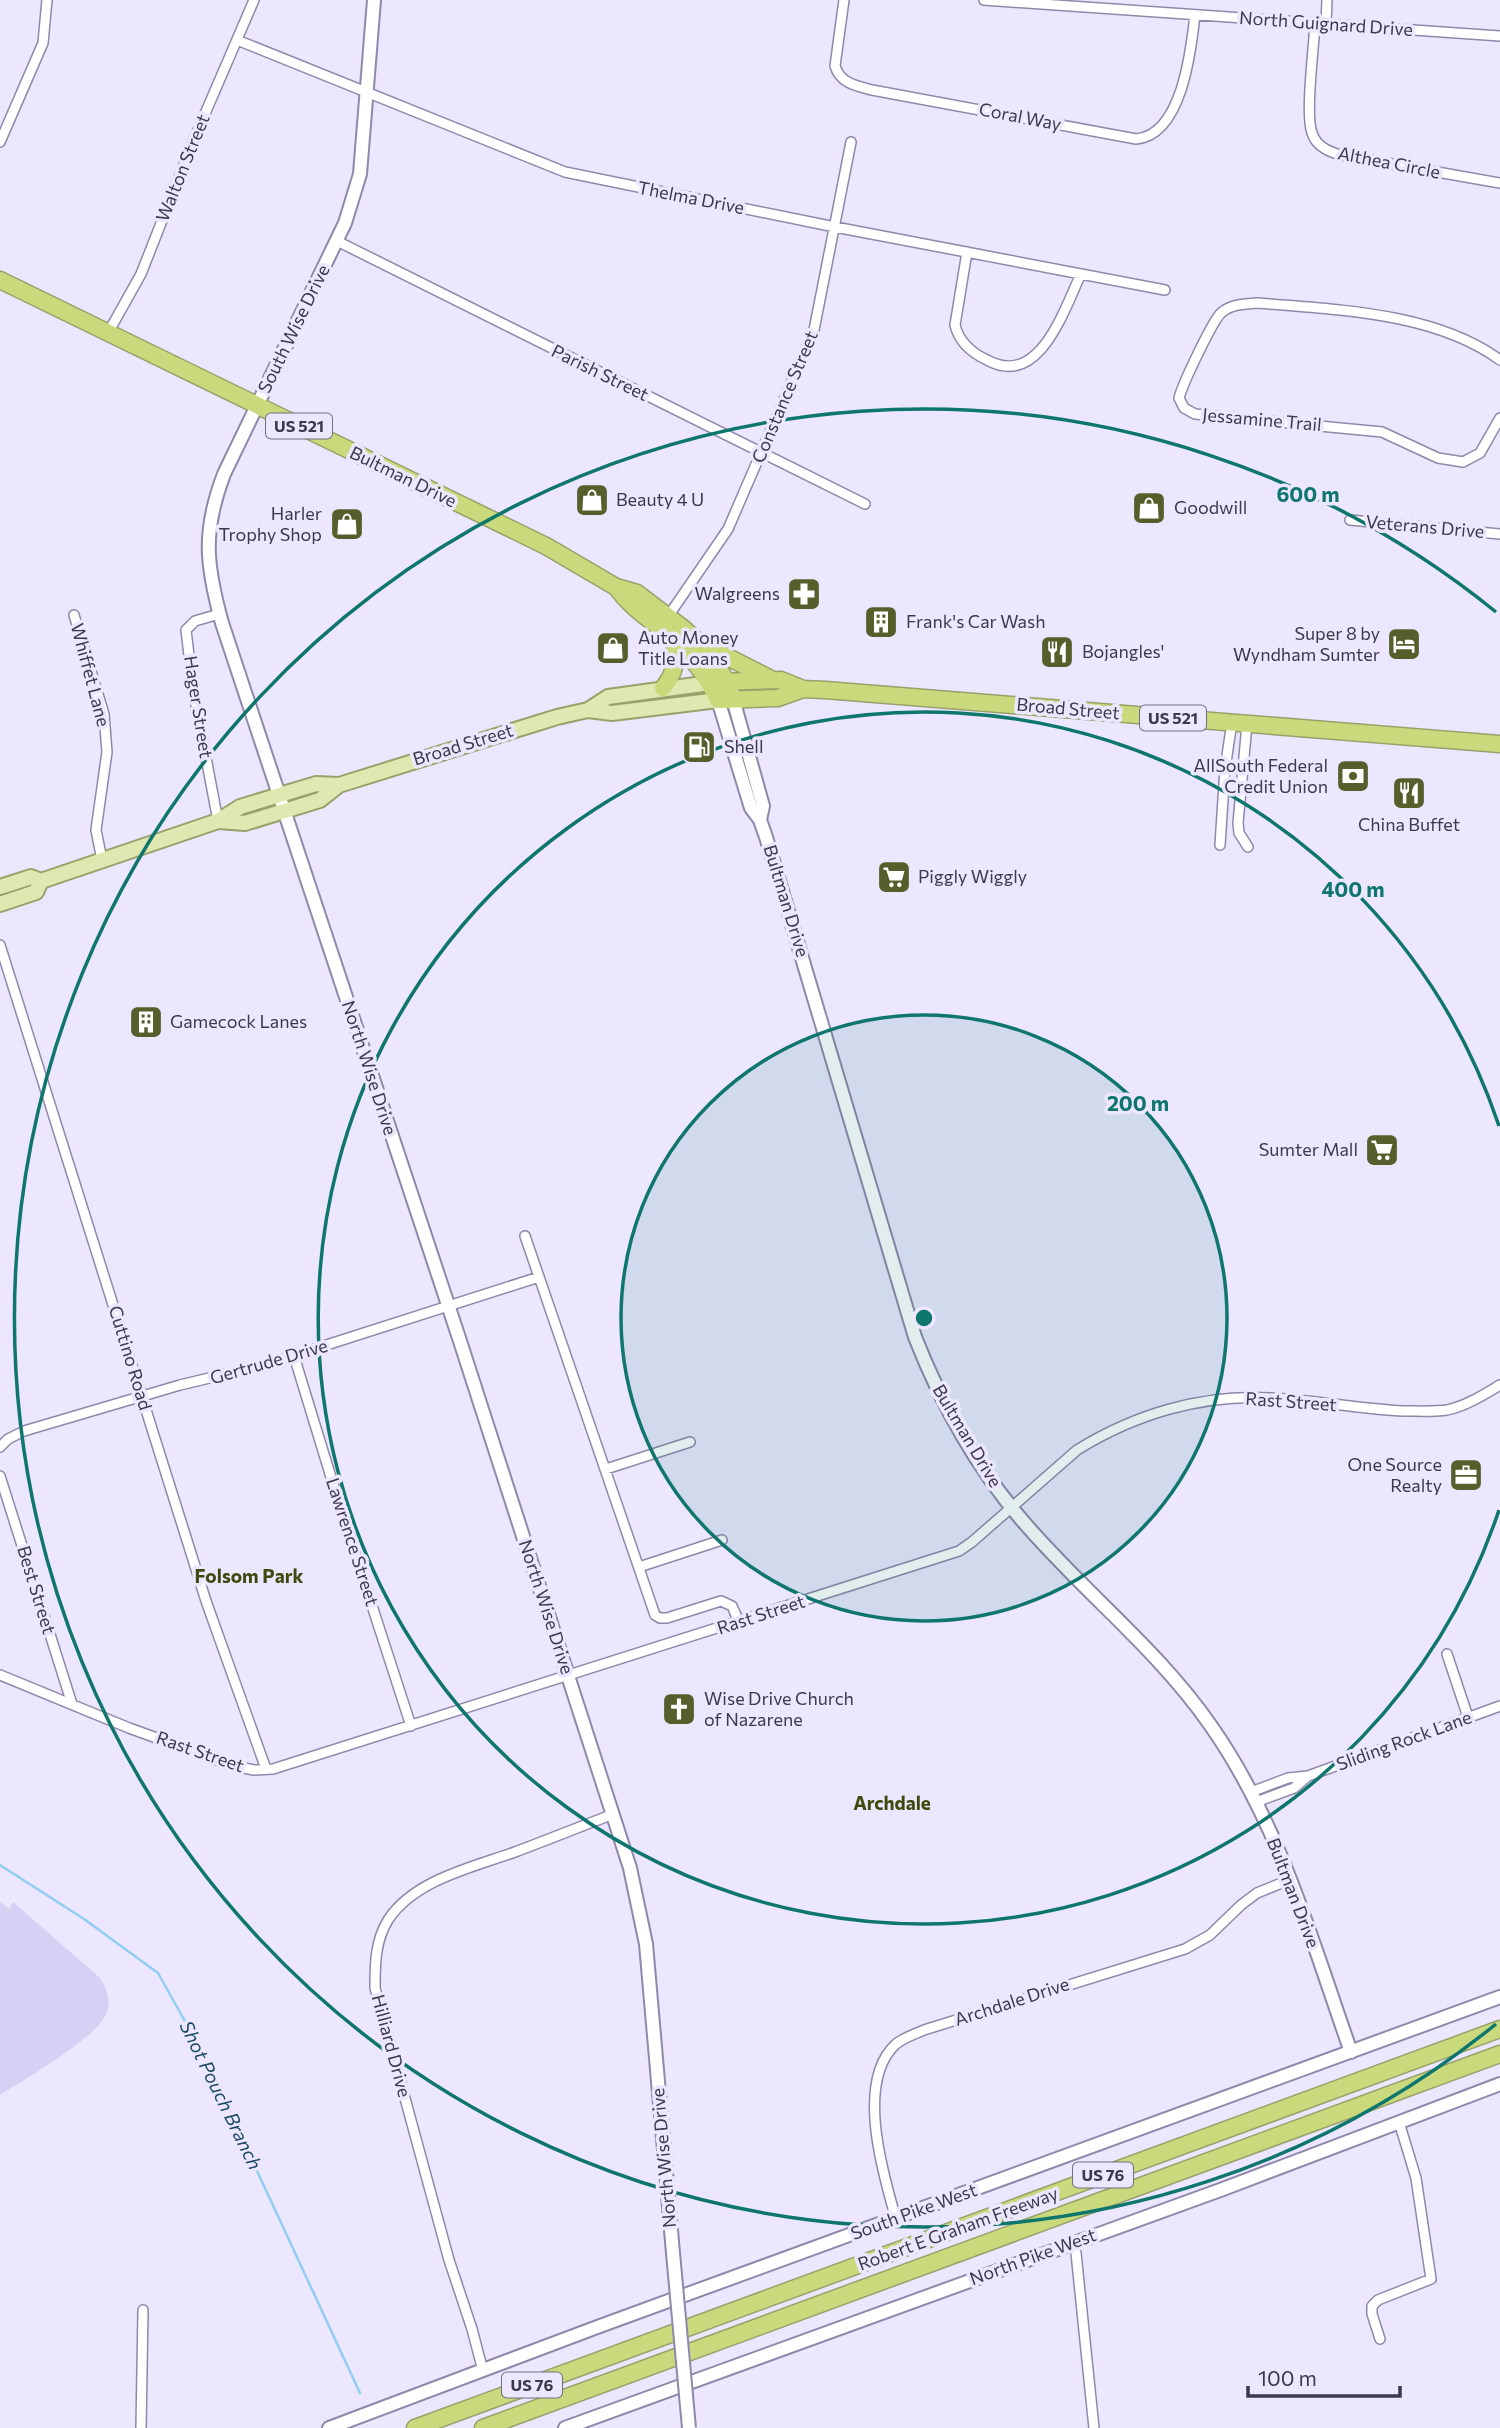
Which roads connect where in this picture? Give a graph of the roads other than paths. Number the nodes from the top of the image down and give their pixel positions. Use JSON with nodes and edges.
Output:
{"nodes":[{"id":1,"x":47,"y":0,"type":"edge"},
{"id":2,"x":254,"y":0,"type":"edge"},
{"id":3,"x":374,"y":0,"type":"edge"},
{"id":4,"x":844,"y":0,"type":"edge"},
{"id":5,"x":984,"y":0,"type":"edge"},
{"id":6,"x":1327,"y":0,"type":"edge"},
{"id":7,"x":1195,"y":15,"type":"junction"},
{"id":8,"x":1315,"y":23,"type":"junction"},
{"id":9,"x":1326,"y":24,"type":"junction"},
{"id":10,"x":1500,"y":36,"type":"edge"},
{"id":11,"x":237,"y":40,"type":"junction"},
{"id":12,"x":368,"y":92,"type":"junction"},
{"id":13,"x":0,"y":142,"type":"edge"},
{"id":14,"x":851,"y":142,"type":"dead end"},
{"id":15,"x":1500,"y":183,"type":"edge"},
{"id":16,"x":835,"y":227,"type":"junction"},
{"id":17,"x":337,"y":242,"type":"junction"},
{"id":18,"x":967,"y":252,"type":"junction"},
{"id":19,"x":1081,"y":274,"type":"junction"},
{"id":20,"x":0,"y":280,"type":"edge"},
{"id":21,"x":1165,"y":290,"type":"dead end"},
{"id":22,"x":108,"y":333,"type":"junction"},
{"id":23,"x":1500,"y":360,"type":"edge"},
{"id":24,"x":256,"y":405,"type":"junction"},
{"id":25,"x":1500,"y":418,"type":"edge"},
{"id":26,"x":761,"y":453,"type":"junction"},
{"id":27,"x":865,"y":504,"type":"dead end"},
{"id":28,"x":1350,"y":520,"type":"dead end"},
{"id":29,"x":1500,"y":534,"type":"edge"},
{"id":30,"x":219,"y":614,"type":"junction"},
{"id":31,"x":74,"y":615,"type":"dead end"},
{"id":32,"x":664,"y":622,"type":"junction"},
{"id":33,"x":674,"y":640,"type":"junction"},
{"id":34,"x":699,"y":643,"type":"junction"},
{"id":35,"x":774,"y":680,"type":"junction"},
{"id":36,"x":719,"y":682,"type":"junction"},
{"id":37,"x":663,"y":688,"type":"junction"},
{"id":38,"x":803,"y":690,"type":"junction"},
{"id":39,"x":726,"y":699,"type":"junction"},
{"id":40,"x":588,"y":710,"type":"junction"},
{"id":41,"x":1240,"y":723,"type":"junction"},
{"id":42,"x":1500,"y":744,"type":"edge"},
{"id":43,"x":339,"y":785,"type":"junction"},
{"id":44,"x":278,"y":796,"type":"junction"},
{"id":45,"x":283,"y":811,"type":"junction"},
{"id":46,"x":218,"y":821,"type":"junction"},
{"id":47,"x":1220,"y":845,"type":"dead end"},
{"id":48,"x":1248,"y":847,"type":"dead end"},
{"id":49,"x":102,"y":860,"type":"junction"},
{"id":50,"x":41,"y":881,"type":"junction"},
{"id":51,"x":0,"y":887,"type":"edge"},
{"id":52,"x":0,"y":904,"type":"edge"},
{"id":53,"x":0,"y":945,"type":"edge"},
{"id":54,"x":525,"y":1236,"type":"dead end"},
{"id":55,"x":539,"y":1277,"type":"junction"},
{"id":56,"x":449,"y":1306,"type":"junction"},
{"id":57,"x":295,"y":1356,"type":"junction"},
{"id":58,"x":1500,"y":1385,"type":"edge"},
{"id":59,"x":142,"y":1396,"type":"junction"},
{"id":60,"x":690,"y":1442,"type":"dead end"},
{"id":61,"x":0,"y":1447,"type":"edge"},
{"id":62,"x":606,"y":1469,"type":"junction"},
{"id":63,"x":0,"y":1476,"type":"edge"},
{"id":64,"x":1012,"y":1507,"type":"junction"},
{"id":65,"x":722,"y":1540,"type":"dead end"},
{"id":66,"x":639,"y":1567,"type":"junction"},
{"id":67,"x":738,"y":1622,"type":"junction"},
{"id":68,"x":1447,"y":1654,"type":"dead end"},
{"id":69,"x":0,"y":1675,"type":"edge"},
{"id":70,"x":568,"y":1677,"type":"junction"},
{"id":71,"x":72,"y":1704,"type":"junction"},
{"id":72,"x":1500,"y":1706,"type":"edge"},
{"id":73,"x":1468,"y":1717,"type":"junction"},
{"id":74,"x":411,"y":1726,"type":"junction"},
{"id":75,"x":266,"y":1769,"type":"junction"},
{"id":76,"x":1253,"y":1797,"type":"junction"},
{"id":77,"x":611,"y":1815,"type":"junction"},
{"id":78,"x":1289,"y":1880,"type":"junction"},
{"id":79,"x":1500,"y":1997,"type":"edge"},
{"id":80,"x":1500,"y":2029,"type":"edge"},
{"id":81,"x":1351,"y":2052,"type":"junction"},
{"id":82,"x":1500,"y":2054,"type":"edge"},
{"id":83,"x":1500,"y":2084,"type":"edge"},
{"id":84,"x":1399,"y":2122,"type":"junction"},
{"id":85,"x":896,"y":2219,"type":"junction"},
{"id":86,"x":1072,"y":2243,"type":"junction"},
{"id":87,"x":142,"y":2310,"type":"dead end"},
{"id":88,"x":1380,"y":2339,"type":"dead end"},
{"id":89,"x":483,"y":2371,"type":"junction"},
{"id":90,"x":141,"y":2428,"type":"edge"},
{"id":91,"x":329,"y":2428,"type":"edge"},
{"id":92,"x":415,"y":2428,"type":"edge"},
{"id":93,"x":483,"y":2428,"type":"edge"},
{"id":94,"x":565,"y":2428,"type":"edge"},
{"id":95,"x":690,"y":2428,"type":"edge"},
{"id":96,"x":1094,"y":2428,"type":"edge"}],
"edges":[{"from":1,"to":13,"type":"street"},
{"from":2,"to":11,"type":"street","name":"Walton Street"},
{"from":3,"to":12,"type":"street","name":"South Wise Drive"},
{"from":4,"to":7,"type":"street","name":"Coral Way"},
{"from":5,"to":7,"type":"street","name":"North Guignard Drive"},
{"from":6,"to":9,"type":"street"},
{"from":7,"to":8,"type":"street","name":"North Guignard Drive"},
{"from":8,"to":9,"type":"street","name":"North Guignard Drive"},
{"from":8,"to":15,"type":"street","name":"Althea Circle"},
{"from":9,"to":10,"type":"street","name":"North Guignard Drive"},
{"from":11,"to":12,"type":"street","name":"Thelma Drive"},
{"from":11,"to":22,"type":"street","name":"Walton Street"},
{"from":12,"to":16,"type":"street","name":"Thelma Drive"},
{"from":12,"to":17,"type":"street","name":"South Wise Drive"},
{"from":14,"to":16,"type":"street","name":"Constance Street"},
{"from":16,"to":18,"type":"street","name":"Thelma Drive"},
{"from":16,"to":26,"type":"street","name":"Constance Street"},
{"from":17,"to":24,"type":"street","name":"South Wise Drive"},
{"from":17,"to":26,"type":"street","name":"Parish Street"},
{"from":18,"to":19,"type":"street","name":"Thelma Drive"},
{"from":18,"to":19,"type":"street"},
{"from":19,"to":21,"type":"street","name":"Thelma Drive"},
{"from":20,"to":22,"type":"highway","name":"Bultman Drive","number":"US 521"},
{"from":22,"to":24,"type":"highway","name":"Bultman Drive","number":"US 521"},
{"from":23,"to":25,"type":"street","name":"Jessamine Trail"},
{"from":24,"to":30,"type":"street","name":"South Wise Drive"},
{"from":24,"to":32,"type":"highway","name":"Bultman Drive","number":"US 521"},
{"from":26,"to":27,"type":"street","name":"Parish Street"},
{"from":26,"to":32,"type":"street","name":"Constance Street"},
{"from":28,"to":29,"type":"street","name":"Veterans Drive"},
{"from":30,"to":44,"type":"street","name":"South Wise Drive"},
{"from":30,"to":46,"type":"street","name":"Hager Street"},
{"from":31,"to":49,"type":"street","name":"Whiffet Lane"},
{"from":32,"to":33,"type":"highway","name":"Bultman Drive","number":"US 521"},
{"from":32,"to":34,"type":"highway","name":"Bultman Drive","number":"US 521"},
{"from":33,"to":36,"type":"highway","name":"Bultman Drive","number":"US 521"},
{"from":33,"to":37,"type":"highway"},
{"from":34,"to":35,"type":"highway","number":"US 521"},
{"from":34,"to":36,"type":"highway","name":"Bultman Drive"},
{"from":35,"to":36,"type":"highway","name":"Broad Street"},
{"from":35,"to":38,"type":"highway","name":"Broad Street","number":"US 521"},
{"from":36,"to":37,"type":"main road","name":"Broad Street"},
{"from":36,"to":39,"type":"highway","name":"Bultman Drive"},
{"from":37,"to":40,"type":"main road","name":"Broad Street"},
{"from":38,"to":39,"type":"highway","name":"Broad Street","number":"US 521"},
{"from":38,"to":41,"type":"highway","name":"Broad Street","number":"US 521"},
{"from":39,"to":40,"type":"main road","name":"Broad Street"},
{"from":39,"to":64,"type":"street","name":"Bultman Drive"},
{"from":40,"to":43,"type":"main road","name":"Broad Street"},
{"from":41,"to":42,"type":"highway","name":"Broad Street","number":"US 521"},
{"from":41,"to":47,"type":"street"},
{"from":41,"to":48,"type":"street"},
{"from":43,"to":44,"type":"main road","name":"Broad Street"},
{"from":43,"to":45,"type":"main road","name":"Broad Street"},
{"from":44,"to":45,"type":"street","name":"South Wise Drive"},
{"from":44,"to":46,"type":"main road","name":"Broad Street"},
{"from":45,"to":46,"type":"main road","name":"Broad Street"},
{"from":45,"to":56,"type":"street","name":"North Wise Drive"},
{"from":46,"to":49,"type":"main road","name":"Broad Street"},
{"from":49,"to":50,"type":"main road","name":"Broad Street"},
{"from":50,"to":51,"type":"main road","name":"Broad Street"},
{"from":50,"to":52,"type":"main road","name":"Broad Street"},
{"from":53,"to":59,"type":"street","name":"Cuttino Road"},
{"from":54,"to":55,"type":"street"},
{"from":55,"to":56,"type":"street","name":"Gertrude Drive"},
{"from":55,"to":62,"type":"street"},
{"from":56,"to":57,"type":"street","name":"Gertrude Drive"},
{"from":56,"to":70,"type":"street","name":"North Wise Drive"},
{"from":57,"to":59,"type":"street","name":"Gertrude Drive"},
{"from":57,"to":74,"type":"street","name":"Lawrence Street"},
{"from":58,"to":64,"type":"street","name":"Rast Street"},
{"from":59,"to":61,"type":"street","name":"Gertrude Drive"},
{"from":59,"to":75,"type":"street","name":"Cuttino Road"},
{"from":60,"to":62,"type":"street"},
{"from":62,"to":66,"type":"street"},
{"from":63,"to":71,"type":"street","name":"Best Street"},
{"from":64,"to":67,"type":"street","name":"Rast Street"},
{"from":64,"to":76,"type":"street","name":"Bultman Drive"},
{"from":65,"to":66,"type":"street"},
{"from":66,"to":67,"type":"street"},
{"from":67,"to":70,"type":"street","name":"Rast Street"},
{"from":68,"to":73,"type":"street"},
{"from":69,"to":71,"type":"street","name":"Rast Street"},
{"from":70,"to":74,"type":"street","name":"Rast Street"},
{"from":70,"to":77,"type":"street","name":"North Wise Drive"},
{"from":71,"to":75,"type":"street","name":"Rast Street"},
{"from":72,"to":73,"type":"street","name":"Sliding Rock Lane"},
{"from":73,"to":76,"type":"street","name":"Sliding Rock Lane"},
{"from":74,"to":75,"type":"street","name":"Rast Street"},
{"from":76,"to":78,"type":"street","name":"Bultman Drive"},
{"from":77,"to":89,"type":"street","name":"Hilliard Drive"},
{"from":77,"to":95,"type":"street","name":"North Wise Drive","bridge":true},
{"from":78,"to":81,"type":"street","name":"Bultman Drive"},
{"from":78,"to":85,"type":"street","name":"Archdale Drive"},
{"from":79,"to":81,"type":"street","name":"South Pike West"},
{"from":80,"to":92,"type":"highway","name":"Robert E Graham Freeway","number":"US 76"},
{"from":81,"to":85,"type":"street","name":"South Pike West"},
{"from":82,"to":93,"type":"highway","name":"Robert E Graham Freeway","number":"US 76"},
{"from":83,"to":84,"type":"street","name":"North Pike West"},
{"from":84,"to":86,"type":"street","name":"North Pike West"},
{"from":84,"to":88,"type":"street"},
{"from":85,"to":89,"type":"street","name":"South Pike West"},
{"from":86,"to":94,"type":"street","name":"North Pike West"},
{"from":86,"to":96,"type":"street"},
{"from":87,"to":90,"type":"street"},
{"from":89,"to":91,"type":"street","name":"South Pike West"}]}
